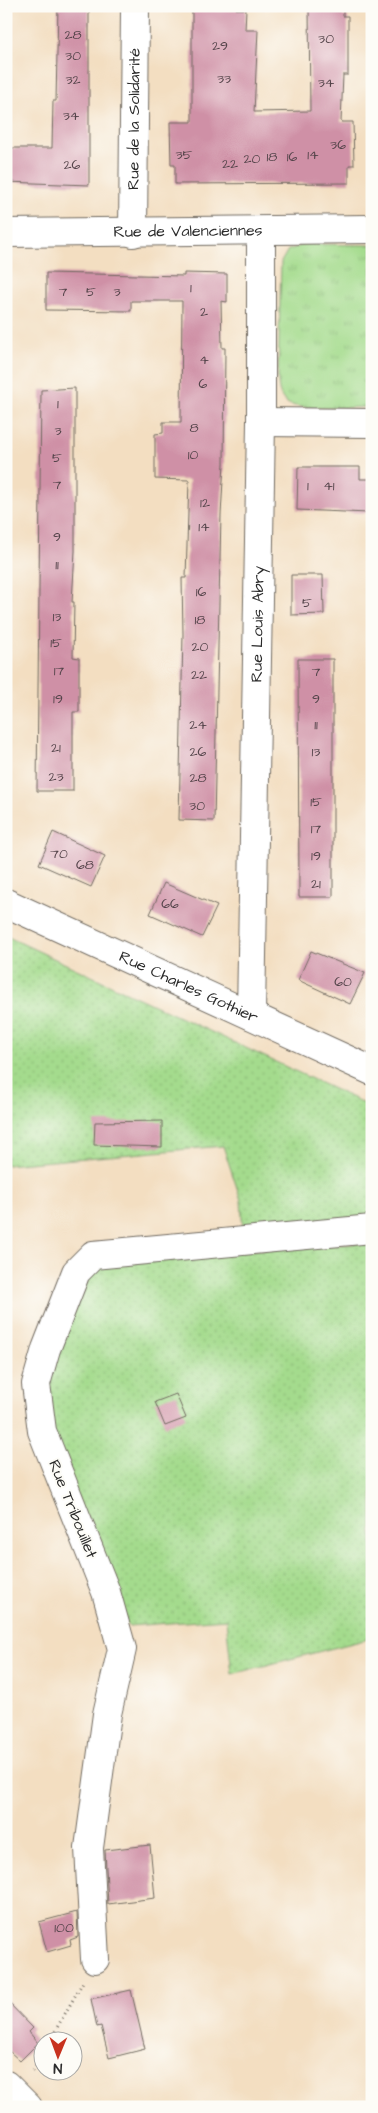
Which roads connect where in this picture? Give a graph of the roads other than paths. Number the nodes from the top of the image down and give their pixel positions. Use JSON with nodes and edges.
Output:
{"nodes":[{"id":1,"x":135,"y":6,"type":"edge"},
{"id":2,"x":372,"y":229,"type":"edge"},
{"id":3,"x":260,"y":231,"type":"junction"},
{"id":4,"x":6,"y":233,"type":"edge"},
{"id":5,"x":133,"y":233,"type":"junction"},
{"id":6,"x":260,"y":422,"type":"junction"},
{"id":7,"x":372,"y":423,"type":"edge"},
{"id":8,"x":6,"y":903,"type":"edge"},
{"id":9,"x":251,"y":1015,"type":"junction"},
{"id":10,"x":372,"y":1071,"type":"edge"},
{"id":11,"x":372,"y":1230,"type":"edge"},
{"id":12,"x":95,"y":1959,"type":"road end"},
{"id":13,"x":6,"y":2085,"type":"edge"},
{"id":14,"x":28,"y":2107,"type":"edge"}],
"edges":[{"from":1,"to":5,"type":"street","name":"Rue de la Solidarité"},
{"from":2,"to":3,"type":"street","name":"Rue de Valenciennes"},
{"from":3,"to":5,"type":"street","name":"Rue de Valenciennes"},
{"from":3,"to":6,"type":"street","name":"Rue Louis Abry"},
{"from":4,"to":5,"type":"street","name":"Rue de Valenciennes"},
{"from":6,"to":7,"type":"street"},
{"from":6,"to":9,"type":"street","name":"Rue Louis Abry"},
{"from":8,"to":9,"type":"street","name":"Rue Charles Gothier"},
{"from":9,"to":10,"type":"street","name":"Rue Charles Gothier"},
{"from":11,"to":12,"type":"street","name":"Rue Tribouillet"},
{"from":13,"to":14,"type":"street"}]}
